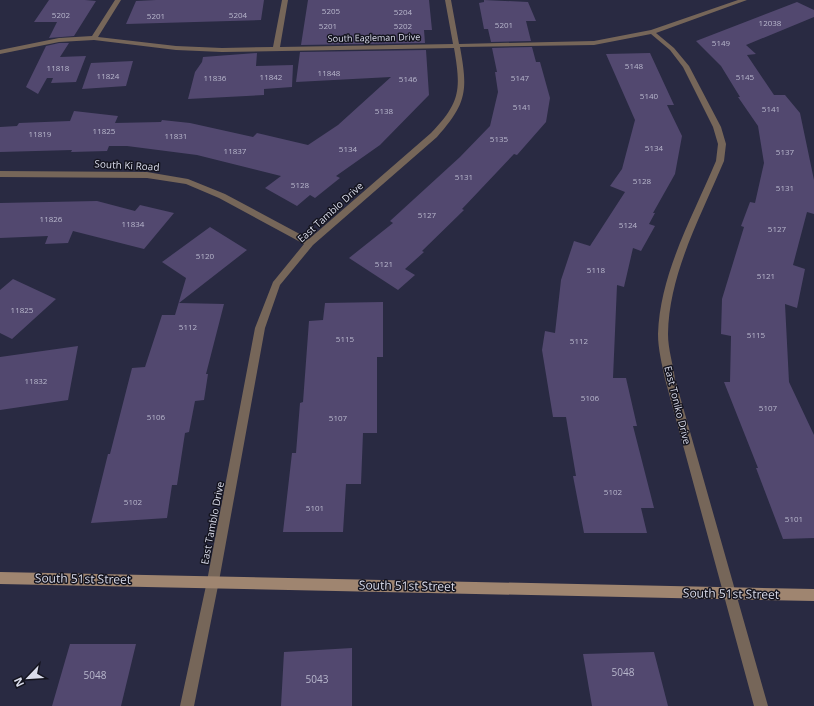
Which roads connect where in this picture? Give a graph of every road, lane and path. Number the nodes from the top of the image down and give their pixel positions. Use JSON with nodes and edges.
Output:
{"nodes":[{"id":1,"x":118,"y":0,"type":"edge"},
{"id":2,"x":285,"y":0,"type":"edge"},
{"id":3,"x":448,"y":0,"type":"edge"},
{"id":4,"x":744,"y":0,"type":"edge"},
{"id":5,"x":652,"y":32,"type":"junction"},
{"id":6,"x":94,"y":38,"type":"junction"},
{"id":7,"x":456,"y":46,"type":"junction"},
{"id":8,"x":276,"y":49,"type":"junction"},
{"id":9,"x":0,"y":52,"type":"edge"},
{"id":10,"x":0,"y":174,"type":"edge"},
{"id":11,"x":310,"y":244,"type":"junction"},
{"id":12,"x":0,"y":578,"type":"edge"},
{"id":13,"x":213,"y":581,"type":"junction"},
{"id":14,"x":729,"y":594,"type":"junction"},
{"id":15,"x":814,"y":595,"type":"edge"},
{"id":16,"x":187,"y":706,"type":"edge"},
{"id":17,"x":760,"y":706,"type":"edge"}],
"edges":[{"from":1,"to":6,"type":"street"},
{"from":2,"to":8,"type":"street"},
{"from":3,"to":7,"type":"street","name":"East Tamblo Drive"},
{"from":4,"to":5,"type":"street","name":"South Eagleman Drive"},
{"from":5,"to":7,"type":"street","name":"South Eagleman Drive"},
{"from":5,"to":14,"type":"street","name":"East Toniko Drive"},
{"from":6,"to":8,"type":"street","name":"South Eagleman Drive"},
{"from":6,"to":9,"type":"street","name":"South Eagleman Drive"},
{"from":7,"to":8,"type":"street","name":"South Eagleman Drive"},
{"from":7,"to":11,"type":"street","name":"East Tamblo Drive"},
{"from":10,"to":11,"type":"street","name":"South Ki Road"},
{"from":11,"to":13,"type":"street","name":"East Tamblo Drive"},
{"from":12,"to":13,"type":"street","name":"South 51st Street"},
{"from":13,"to":14,"type":"street","name":"South 51st Street"},
{"from":13,"to":16,"type":"street","name":"East Tamblo Drive"},
{"from":14,"to":15,"type":"street","name":"South 51st Street"},
{"from":14,"to":17,"type":"street","name":"East Toniko Drive"}]}
